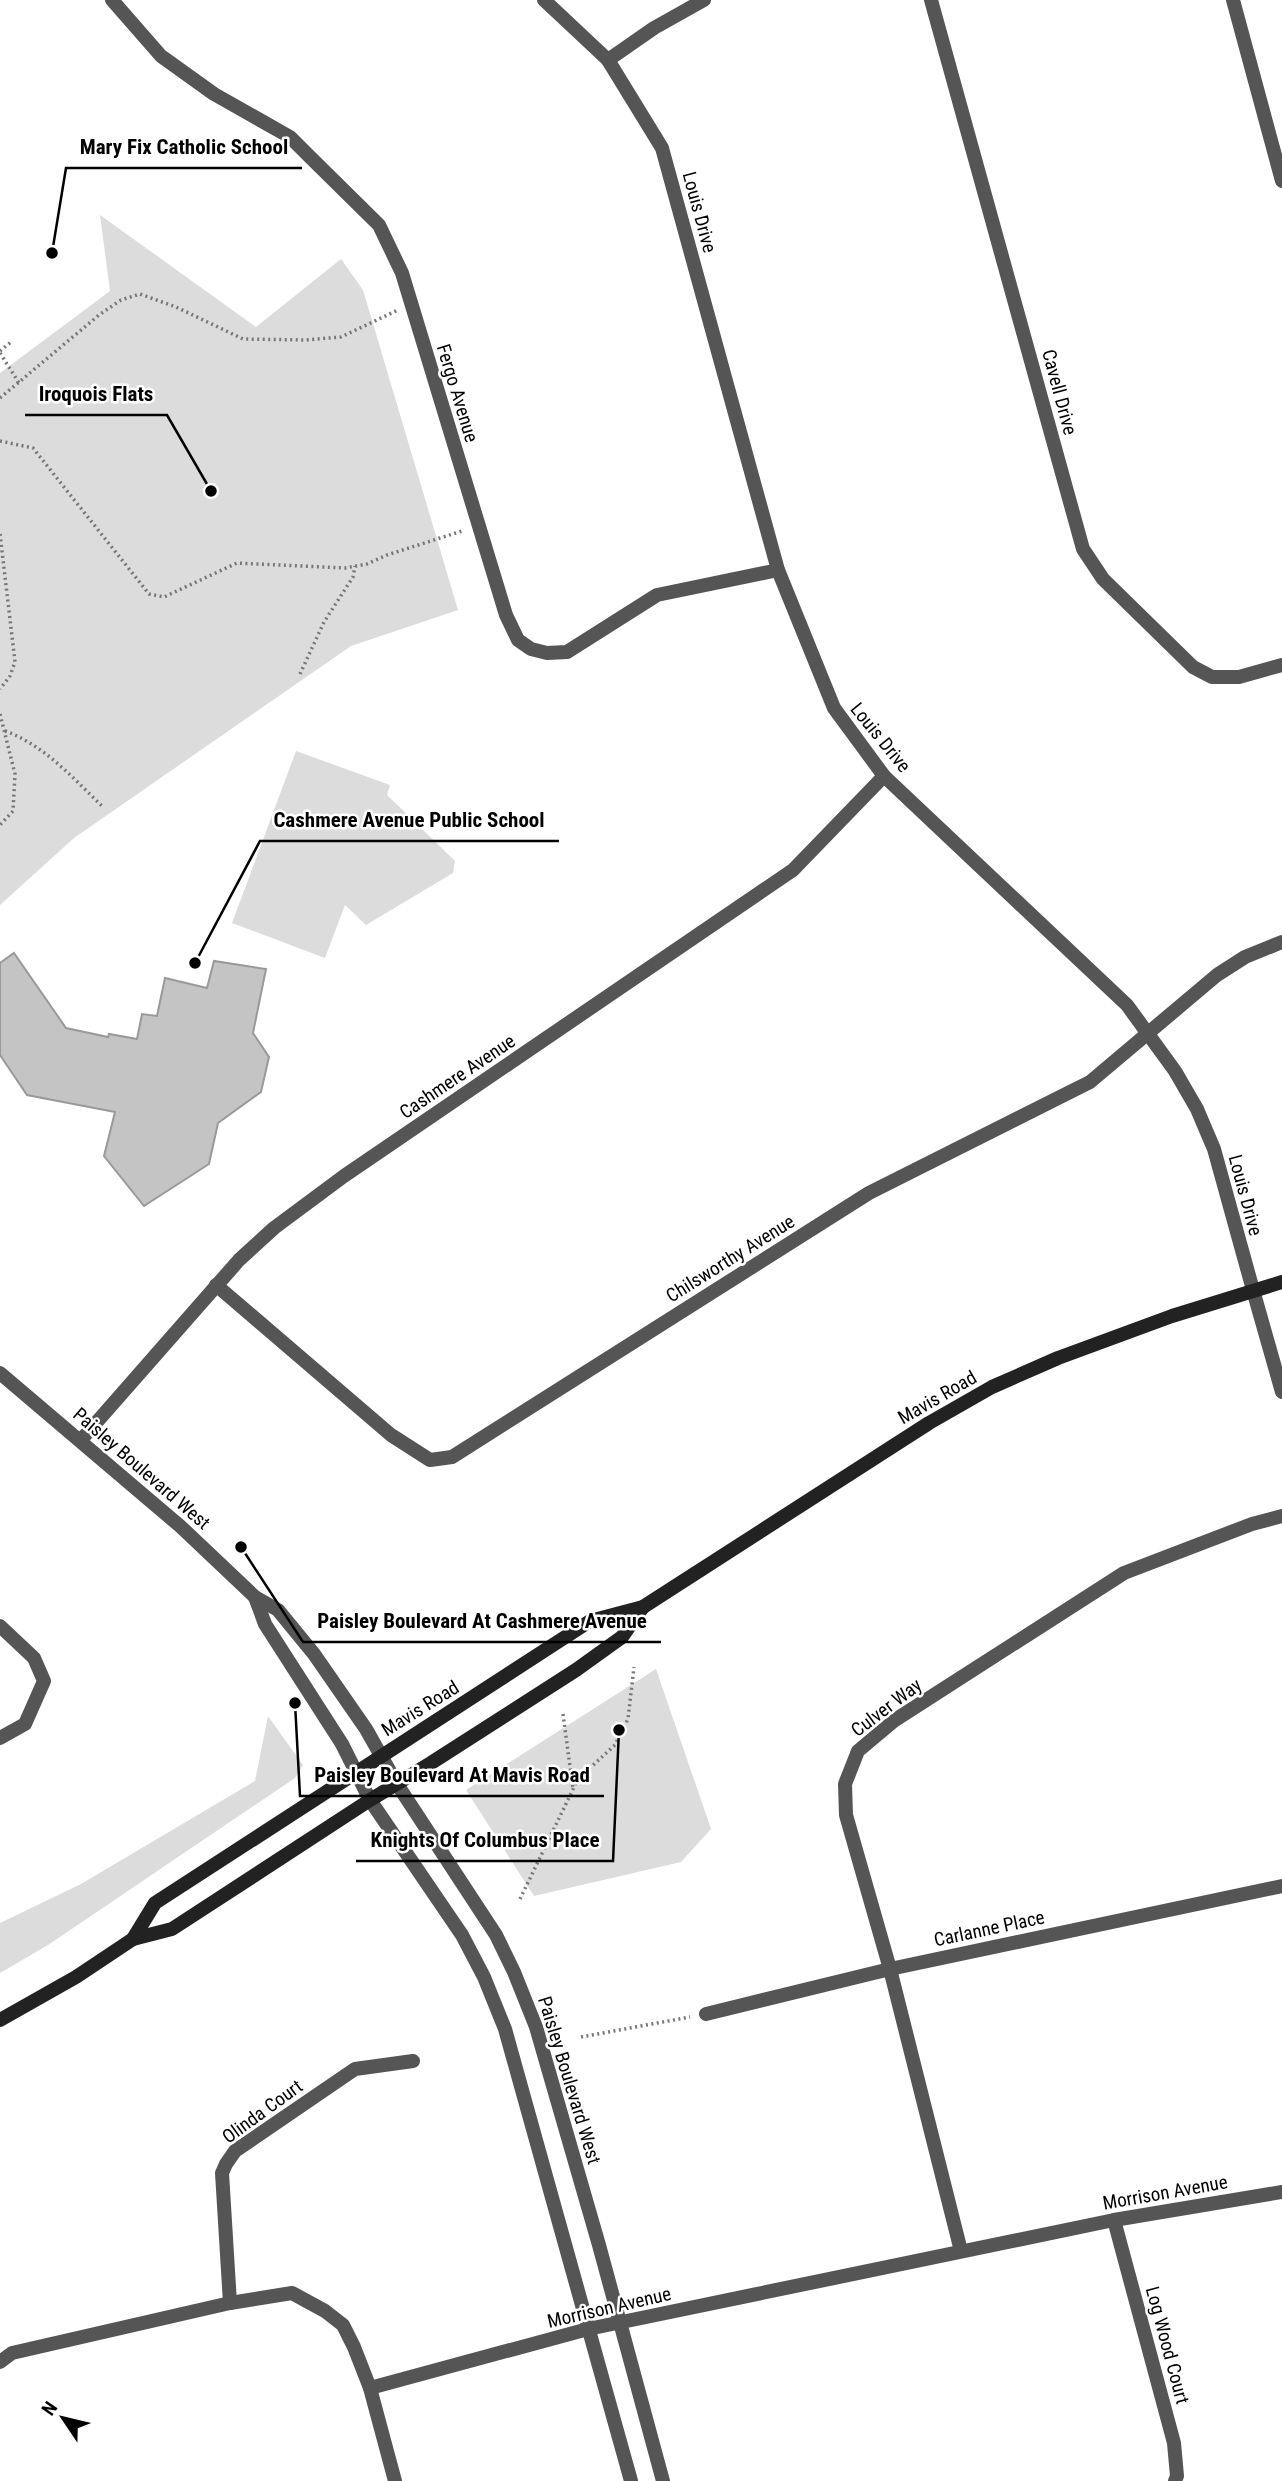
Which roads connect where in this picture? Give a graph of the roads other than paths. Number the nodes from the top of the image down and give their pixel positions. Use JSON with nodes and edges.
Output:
{"nodes":[{"id":1,"x":112,"y":0,"type":"edge"},
{"id":2,"x":544,"y":0,"type":"edge"},
{"id":3,"x":704,"y":0,"type":"edge"},
{"id":4,"x":931,"y":0,"type":"edge"},
{"id":5,"x":1233,"y":0,"type":"edge"},
{"id":6,"x":608,"y":60,"type":"junction"},
{"id":7,"x":1282,"y":181,"type":"edge"},
{"id":8,"x":778,"y":570,"type":"junction"},
{"id":9,"x":1282,"y":665,"type":"edge"},
{"id":10,"x":884,"y":776,"type":"junction"},
{"id":11,"x":1282,"y":942,"type":"edge"},
{"id":12,"x":1149,"y":1033,"type":"junction"},
{"id":13,"x":1282,"y":1282,"type":"edge"},
{"id":14,"x":216,"y":1285,"type":"junction"},
{"id":15,"x":1252,"y":1290,"type":"junction"},
{"id":16,"x":0,"y":1373,"type":"edge"},
{"id":17,"x":1282,"y":1392,"type":"edge"},
{"id":18,"x":81,"y":1440,"type":"junction"},
{"id":19,"x":1282,"y":1516,"type":"edge"},
{"id":20,"x":255,"y":1597,"type":"junction"},
{"id":21,"x":643,"y":1607,"type":"junction"},
{"id":22,"x":0,"y":1626,"type":"edge"},
{"id":23,"x":0,"y":1738,"type":"edge"},
{"id":24,"x":380,"y":1755,"type":"junction"},
{"id":25,"x":356,"y":1771,"type":"junction"},
{"id":26,"x":397,"y":1784,"type":"junction"},
{"id":27,"x":370,"y":1800,"type":"junction"},
{"id":28,"x":1282,"y":1885,"type":"edge"},
{"id":29,"x":133,"y":1939,"type":"junction"},
{"id":30,"x":890,"y":1969,"type":"junction"},
{"id":31,"x":706,"y":2014,"type":"road end"},
{"id":32,"x":0,"y":2020,"type":"edge"},
{"id":33,"x":413,"y":2060,"type":"dead end"},
{"id":34,"x":1282,"y":2192,"type":"edge"},
{"id":35,"x":1114,"y":2220,"type":"junction"},
{"id":36,"x":961,"y":2250,"type":"junction"},
{"id":37,"x":230,"y":2303,"type":"junction"},
{"id":38,"x":619,"y":2323,"type":"junction"},
{"id":39,"x":588,"y":2329,"type":"junction"},
{"id":40,"x":0,"y":2362,"type":"edge"},
{"id":41,"x":370,"y":2388,"type":"junction"},
{"id":42,"x":395,"y":2481,"type":"edge"},
{"id":43,"x":631,"y":2481,"type":"edge"},
{"id":44,"x":663,"y":2481,"type":"edge"},
{"id":45,"x":1175,"y":2481,"type":"edge"}],
"edges":[{"from":1,"to":8,"type":"street","name":"Fergo Avenue"},
{"from":2,"to":6,"type":"street","name":"Louis Drive"},
{"from":3,"to":6,"type":"street"},
{"from":4,"to":9,"type":"street","name":"Cavell Drive"},
{"from":5,"to":7,"type":"street"},
{"from":6,"to":8,"type":"street","name":"Louis Drive"},
{"from":8,"to":10,"type":"street","name":"Louis Drive"},
{"from":10,"to":12,"type":"street","name":"Louis Drive"},
{"from":10,"to":14,"type":"street","name":"Cashmere Avenue"},
{"from":11,"to":12,"type":"street","name":"Chilsworthy Avenue"},
{"from":12,"to":14,"type":"street","name":"Chilsworthy Avenue"},
{"from":12,"to":15,"type":"street","name":"Louis Drive"},
{"from":13,"to":15,"type":"main road","name":"Mavis Road"},
{"from":14,"to":18,"type":"street","name":"Cashmere Avenue"},
{"from":15,"to":17,"type":"street","name":"Louis Drive"},
{"from":15,"to":21,"type":"main road","name":"Mavis Road"},
{"from":16,"to":18,"type":"street","name":"Paisley Boulevard West"},
{"from":18,"to":20,"type":"street","name":"Paisley Boulevard West"},
{"from":19,"to":30,"type":"street","name":"Culver Way"},
{"from":20,"to":24,"type":"street","name":"Paisley Boulevard West"},
{"from":20,"to":25,"type":"street","name":"Paisley Boulevard West"},
{"from":21,"to":24,"type":"main road","name":"Mavis Road"},
{"from":21,"to":26,"type":"main road","name":"Mavis Road"},
{"from":22,"to":23,"type":"street"},
{"from":24,"to":25,"type":"main road","name":"Mavis Road"},
{"from":24,"to":26,"type":"street","name":"Paisley Boulevard West"},
{"from":25,"to":27,"type":"street","name":"Paisley Boulevard West"},
{"from":25,"to":29,"type":"main road","name":"Mavis Road"},
{"from":26,"to":27,"type":"main road","name":"Mavis Road"},
{"from":26,"to":38,"type":"street","name":"Paisley Boulevard West"},
{"from":27,"to":29,"type":"main road","name":"Mavis Road"},
{"from":27,"to":39,"type":"street","name":"Paisley Boulevard West"},
{"from":28,"to":30,"type":"street","name":"Carlanne Place"},
{"from":29,"to":32,"type":"main road","name":"Mavis Road"},
{"from":30,"to":31,"type":"street","name":"Carlanne Place"},
{"from":30,"to":36,"type":"street","name":"Culver Way"},
{"from":33,"to":37,"type":"street","name":"Olinda Court"},
{"from":34,"to":35,"type":"street","name":"Morrison Avenue"},
{"from":35,"to":36,"type":"street","name":"Morrison Avenue"},
{"from":35,"to":45,"type":"street","name":"Log Wood Court"},
{"from":36,"to":38,"type":"street","name":"Morrison Avenue"},
{"from":37,"to":40,"type":"street"},
{"from":37,"to":41,"type":"street"},
{"from":38,"to":39,"type":"street","name":"Morrison Avenue"},
{"from":38,"to":44,"type":"street","name":"Paisley Boulevard West"},
{"from":39,"to":41,"type":"street","name":"Morrison Avenue"},
{"from":39,"to":43,"type":"street","name":"Paisley Boulevard West"},
{"from":41,"to":42,"type":"street"}]}
